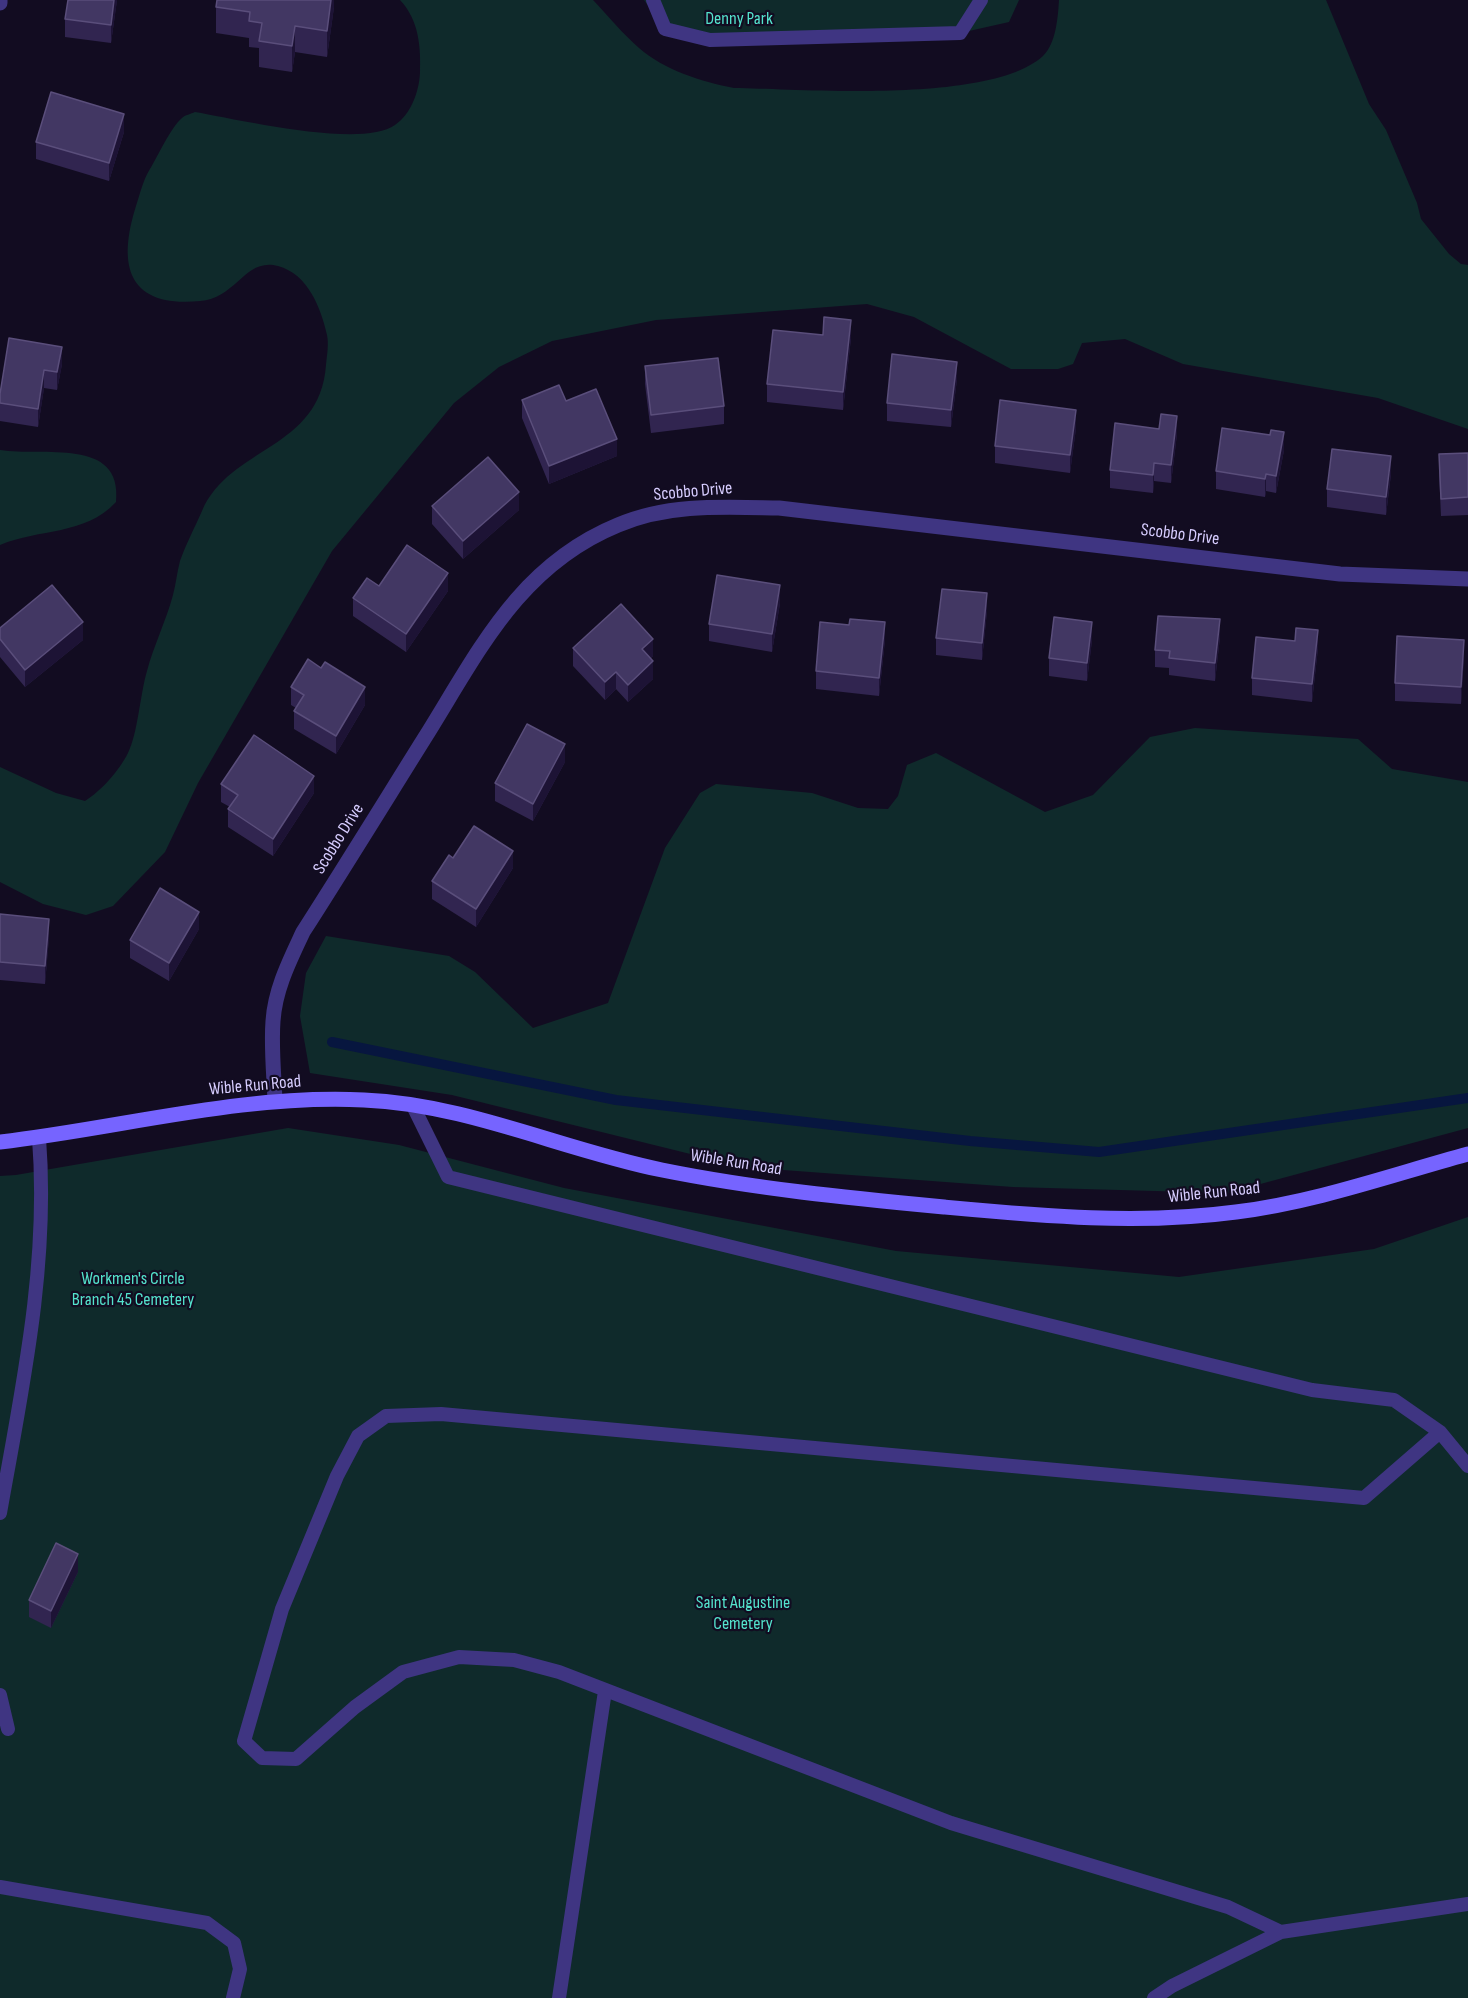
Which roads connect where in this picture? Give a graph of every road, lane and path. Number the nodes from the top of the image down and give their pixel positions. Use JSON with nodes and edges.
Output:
{"nodes":[{"id":1,"x":653,"y":0,"type":"edge"},
{"id":2,"x":981,"y":0,"type":"edge"},
{"id":3,"x":1468,"y":579,"type":"edge"},
{"id":4,"x":275,"y":1101,"type":"junction"},
{"id":5,"x":413,"y":1106,"type":"junction"},
{"id":6,"x":39,"y":1138,"type":"junction"},
{"id":7,"x":0,"y":1142,"type":"edge"},
{"id":8,"x":1468,"y":1154,"type":"edge"},
{"id":9,"x":1440,"y":1432,"type":"junction"},
{"id":10,"x":1468,"y":1466,"type":"edge"},
{"id":11,"x":0,"y":1513,"type":"edge"},
{"id":12,"x":605,"y":1691,"type":"junction"},
{"id":13,"x":0,"y":1695,"type":"edge"},
{"id":14,"x":8,"y":1729,"type":"dead end"},
{"id":15,"x":0,"y":1887,"type":"edge"},
{"id":16,"x":1468,"y":1904,"type":"edge"},
{"id":17,"x":1281,"y":1932,"type":"junction"},
{"id":18,"x":233,"y":1998,"type":"edge"},
{"id":19,"x":559,"y":1998,"type":"edge"},
{"id":20,"x":1154,"y":1998,"type":"edge"}],
"edges":[{"from":1,"to":2,"type":"lane"},
{"from":3,"to":4,"type":"street","name":"Scobbo Drive"},
{"from":4,"to":5,"type":"street","name":"Wible Run Road"},
{"from":4,"to":6,"type":"street","name":"Wible Run Road"},
{"from":5,"to":8,"type":"street","name":"Wible Run Road"},
{"from":5,"to":9,"type":"lane"},
{"from":6,"to":7,"type":"street","name":"Wible Run Road"},
{"from":6,"to":11,"type":"lane"},
{"from":9,"to":10,"type":"lane"},
{"from":9,"to":12,"type":"lane"},
{"from":12,"to":17,"type":"lane"},
{"from":12,"to":19,"type":"lane"},
{"from":13,"to":14,"type":"lane"},
{"from":15,"to":18,"type":"lane"},
{"from":16,"to":17,"type":"lane"},
{"from":17,"to":20,"type":"lane"}]}
